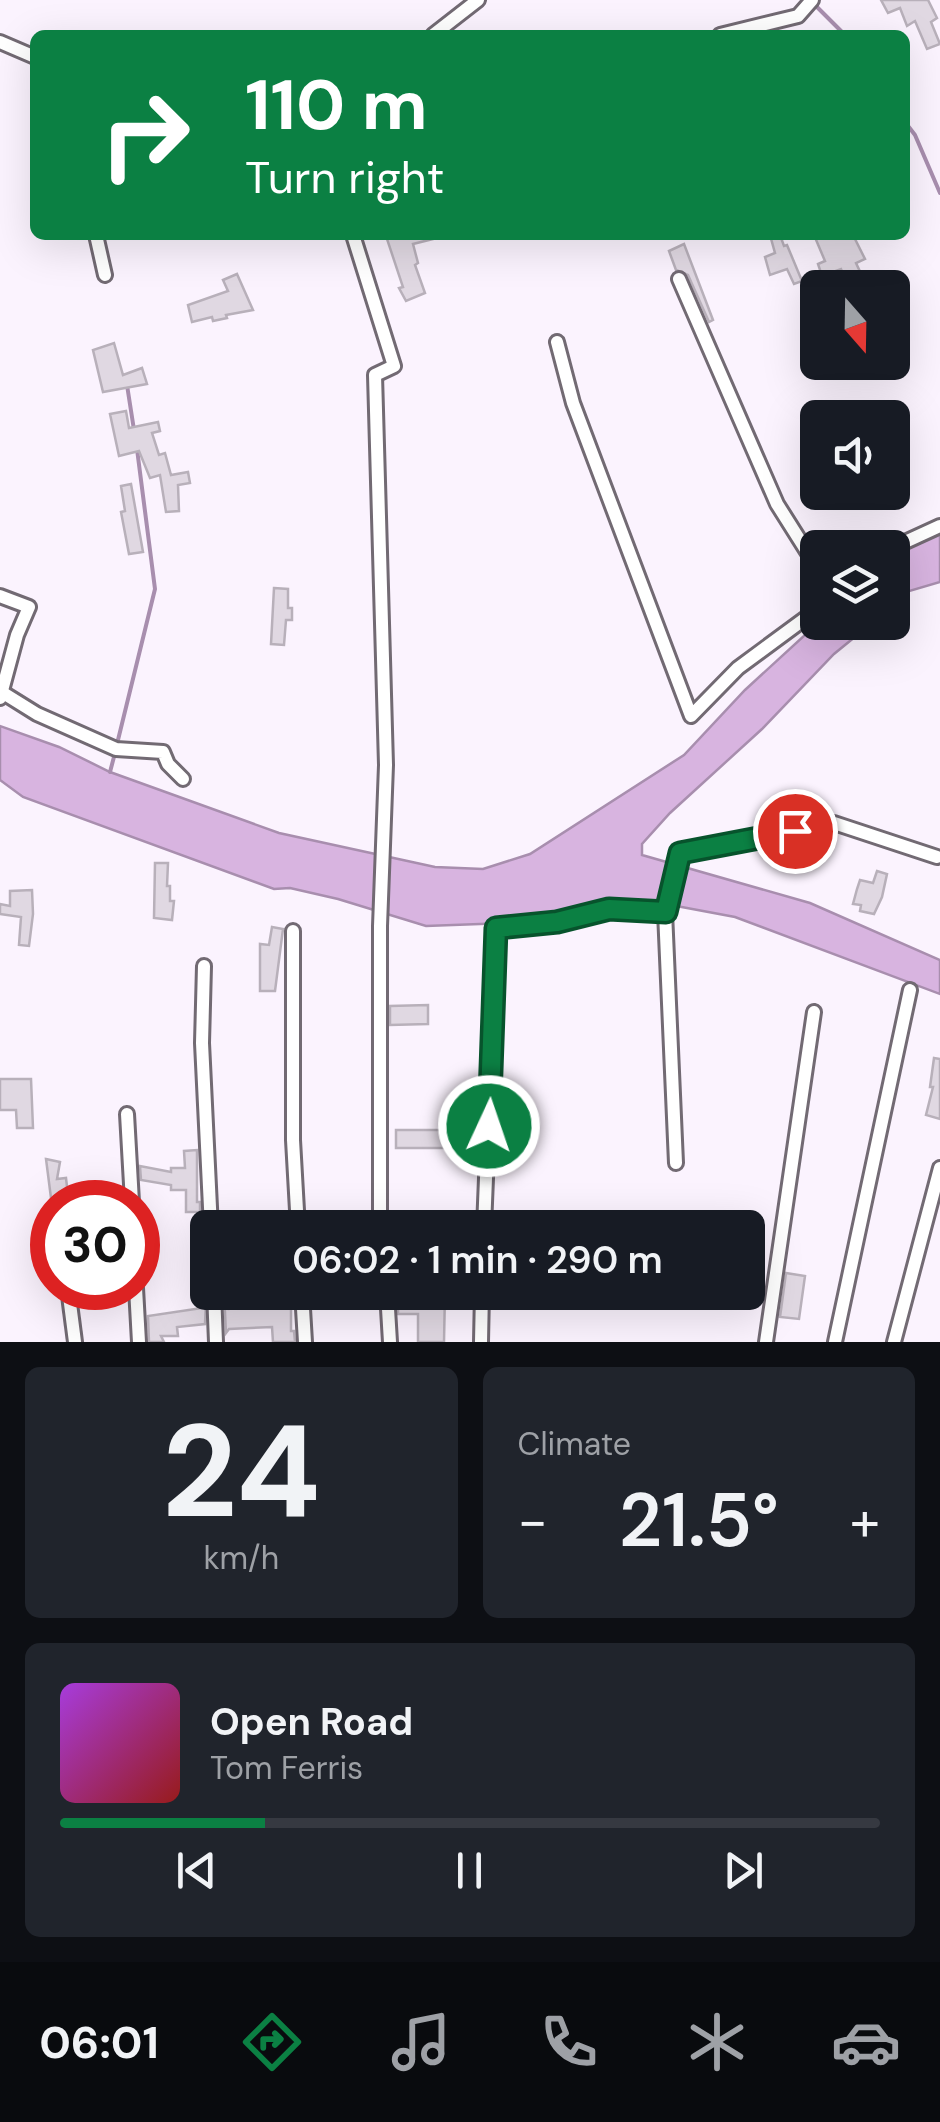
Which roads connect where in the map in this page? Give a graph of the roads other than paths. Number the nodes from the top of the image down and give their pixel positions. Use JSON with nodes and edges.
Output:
{"nodes":[{"id":1,"x":478,"y":0,"type":"edge"},
{"id":2,"x":812,"y":0,"type":"edge"},
{"id":3,"x":439,"y":30,"type":"edge"},
{"id":4,"x":741,"y":30,"type":"edge"},
{"id":5,"x":0,"y":42,"type":"edge"},
{"id":6,"x":30,"y":54,"type":"edge"},
{"id":7,"x":97,"y":240,"type":"edge"},
{"id":8,"x":355,"y":240,"type":"edge"},
{"id":9,"x":105,"y":275,"type":"dead end"},
{"id":10,"x":679,"y":280,"type":"dead end"},
{"id":11,"x":557,"y":342,"type":"dead end"},
{"id":12,"x":940,"y":526,"type":"edge"},
{"id":13,"x":910,"y":540,"type":"edge"},
{"id":14,"x":800,"y":545,"type":"edge"},
{"id":15,"x":0,"y":596,"type":"edge"},
{"id":16,"x":800,"y":622,"type":"edge"},
{"id":17,"x":1,"y":694,"type":"edge"},
{"id":18,"x":183,"y":779,"type":"dead end"},
{"id":19,"x":937,"y":857,"type":"dead end"},
{"id":20,"x":666,"y":910,"type":"junction"},
{"id":21,"x":293,"y":931,"type":"dead end"},
{"id":22,"x":204,"y":966,"type":"dead end"},
{"id":23,"x":910,"y":990,"type":"dead end"},
{"id":24,"x":814,"y":1012,"type":"dead end"},
{"id":25,"x":128,"y":1114,"type":"dead end"},
{"id":26,"x":676,"y":1163,"type":"dead end"},
{"id":27,"x":940,"y":1168,"type":"edge"},
{"id":28,"x":131,"y":1180,"type":"edge"},
{"id":29,"x":211,"y":1210,"type":"edge"},
{"id":30,"x":297,"y":1210,"type":"edge"},
{"id":31,"x":380,"y":1210,"type":"edge"},
{"id":32,"x":485,"y":1210,"type":"edge"},
{"id":33,"x":71,"y":1310,"type":"edge"},
{"id":34,"x":137,"y":1310,"type":"edge"},
{"id":35,"x":215,"y":1310,"type":"edge"},
{"id":36,"x":303,"y":1310,"type":"edge"},
{"id":37,"x":388,"y":1310,"type":"edge"},
{"id":38,"x":482,"y":1310,"type":"edge"},
{"id":39,"x":75,"y":1342,"type":"edge"},
{"id":40,"x":139,"y":1342,"type":"edge"},
{"id":41,"x":216,"y":1342,"type":"edge"},
{"id":42,"x":305,"y":1342,"type":"edge"},
{"id":43,"x":390,"y":1342,"type":"edge"},
{"id":44,"x":481,"y":1342,"type":"edge"},
{"id":45,"x":766,"y":1342,"type":"edge"},
{"id":46,"x":834,"y":1342,"type":"edge"},
{"id":47,"x":894,"y":1342,"type":"edge"}],
"edges":[{"from":1,"to":3,"type":"street"},
{"from":2,"to":4,"type":"street"},
{"from":5,"to":6,"type":"street"},
{"from":7,"to":9,"type":"street"},
{"from":8,"to":31,"type":"street"},
{"from":10,"to":14,"type":"street"},
{"from":11,"to":16,"type":"street"},
{"from":12,"to":13,"type":"street"},
{"from":15,"to":17,"type":"street"},
{"from":17,"to":18,"type":"street"},
{"from":19,"to":20,"type":"street"},
{"from":20,"to":26,"type":"street"},
{"from":20,"to":32,"type":"street"},
{"from":21,"to":30,"type":"street"},
{"from":22,"to":29,"type":"street"},
{"from":23,"to":46,"type":"street"},
{"from":24,"to":45,"type":"street"},
{"from":25,"to":28,"type":"street"},
{"from":27,"to":47,"type":"street"},
{"from":33,"to":39,"type":"street"},
{"from":34,"to":40,"type":"street"},
{"from":35,"to":41,"type":"street"},
{"from":36,"to":42,"type":"street"},
{"from":37,"to":43,"type":"street"},
{"from":38,"to":44,"type":"street"}]}
